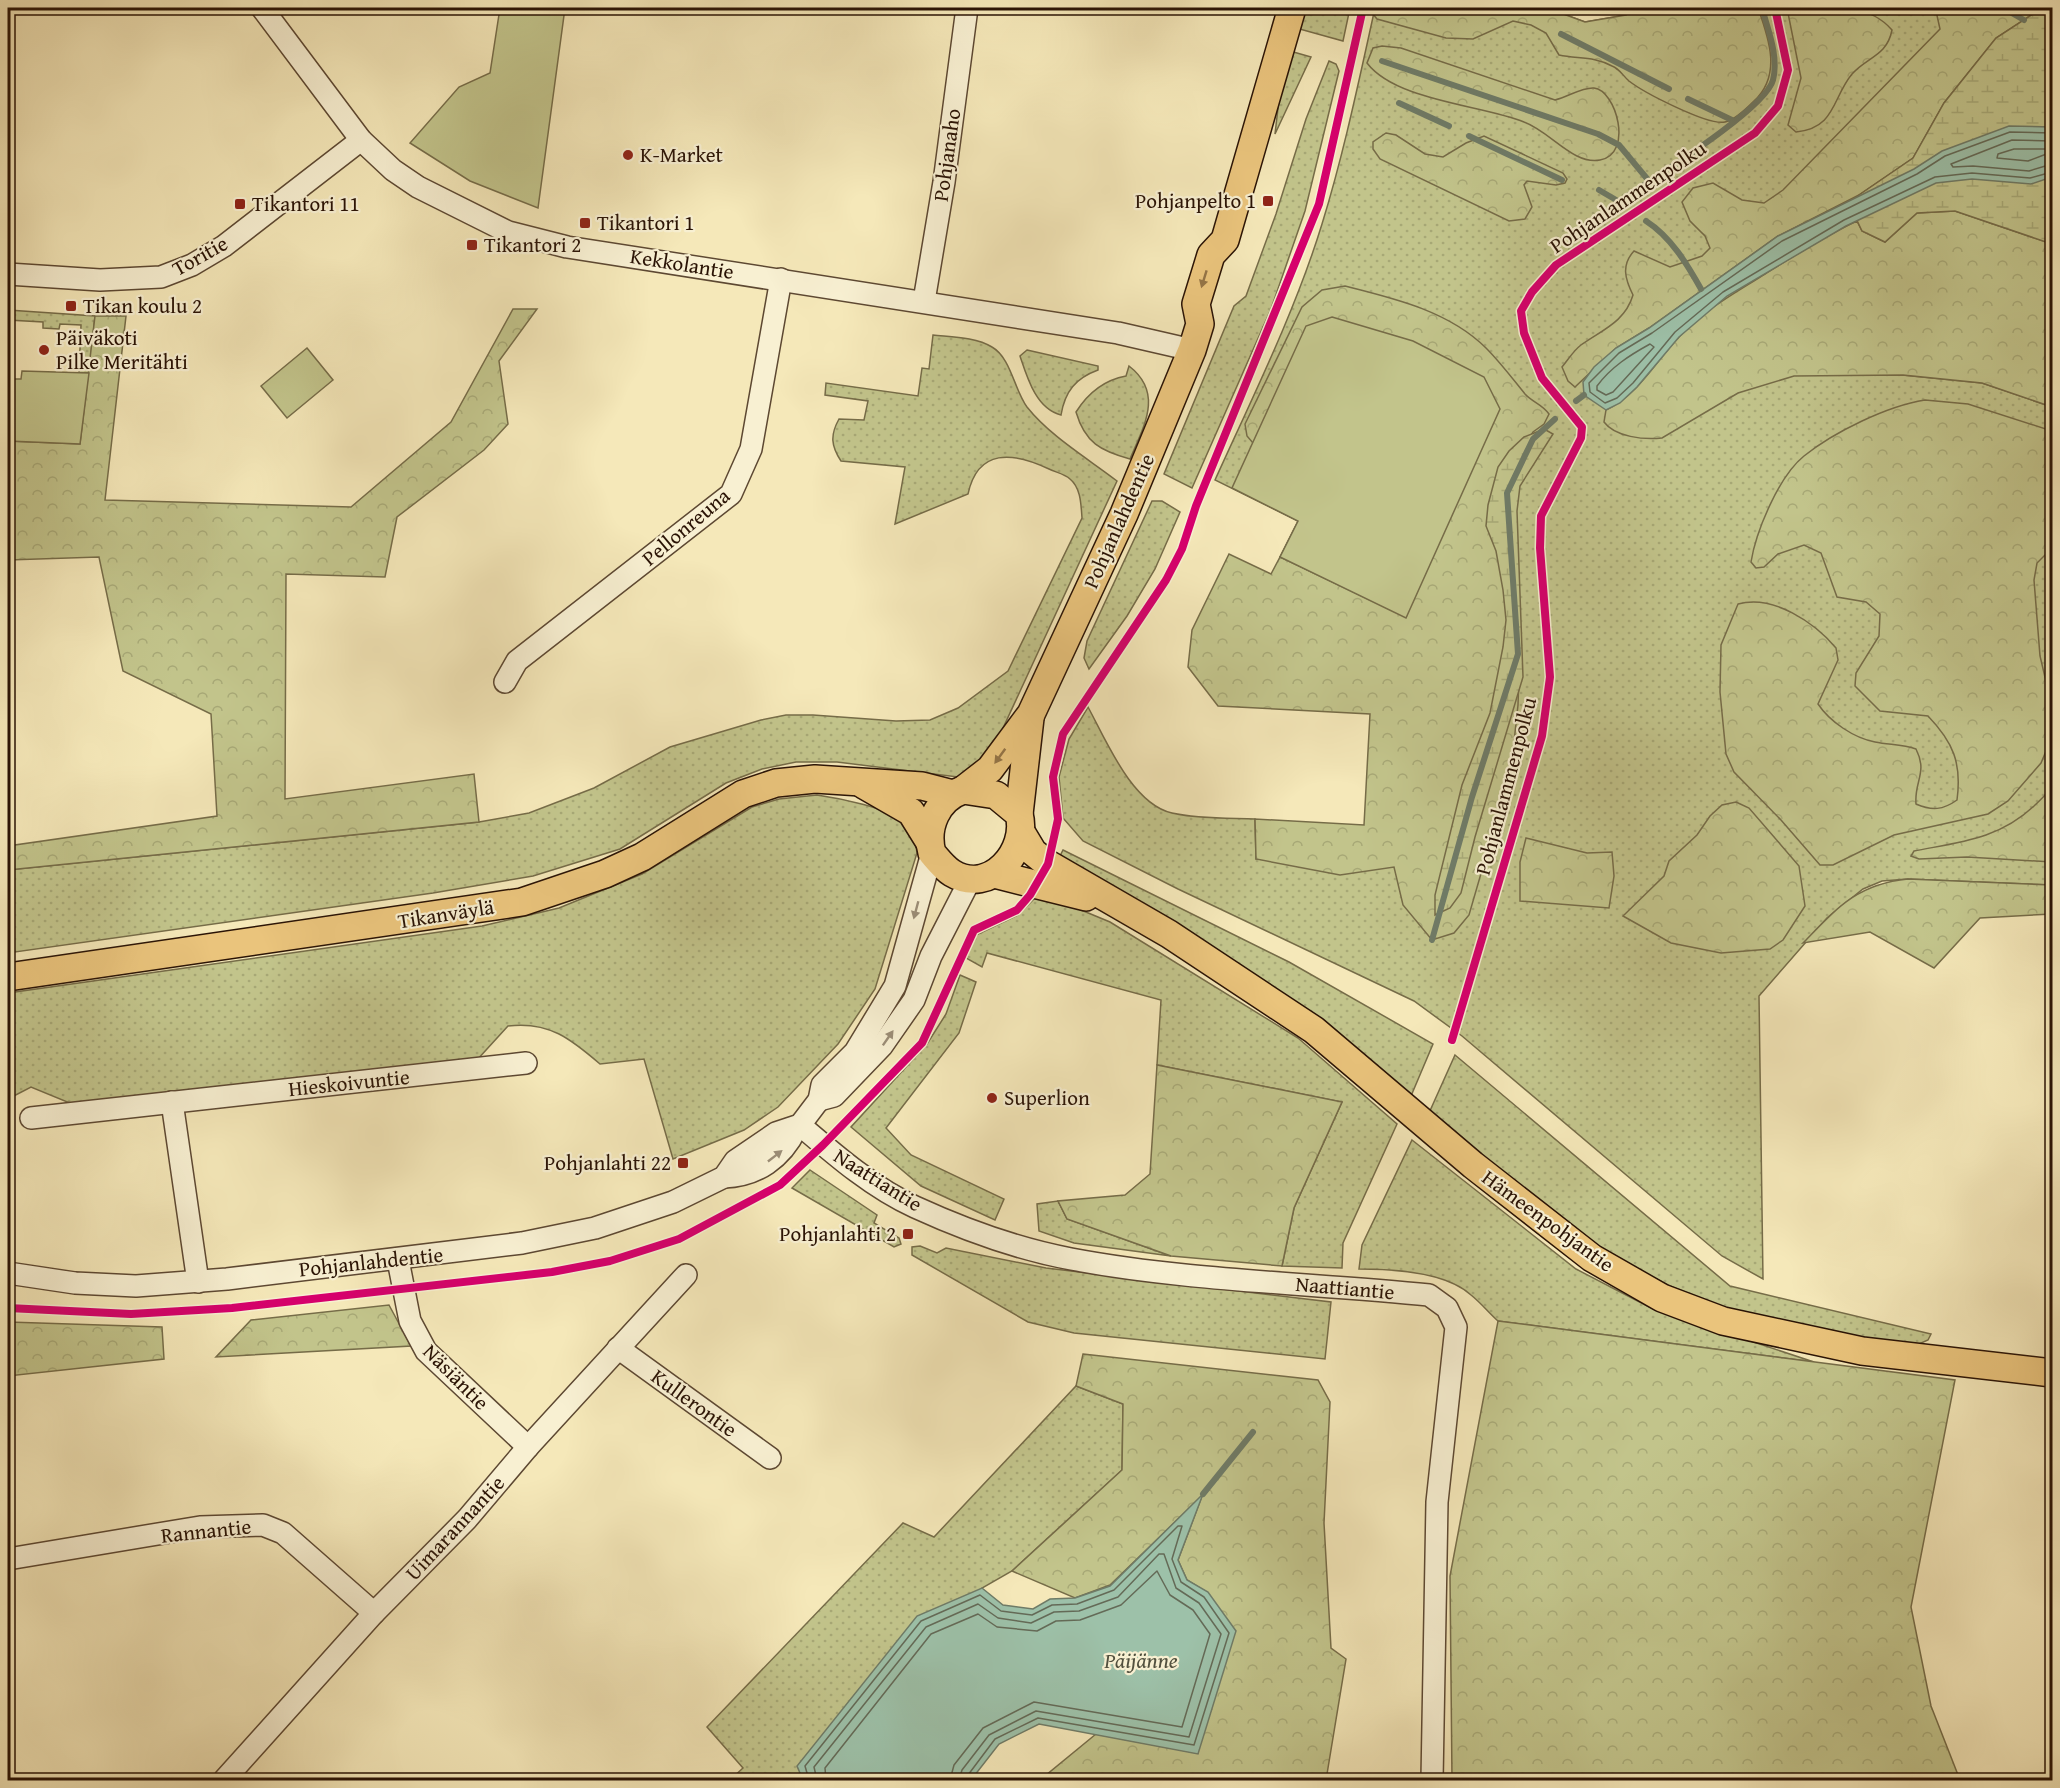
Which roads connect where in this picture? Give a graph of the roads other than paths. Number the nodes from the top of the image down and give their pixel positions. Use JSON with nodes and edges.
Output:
{"nodes":[{"id":1,"x":262,"y":8,"type":"edge"},
{"id":2,"x":967,"y":8,"type":"edge"},
{"id":3,"x":1292,"y":8,"type":"edge"},
{"id":4,"x":361,"y":140,"type":"junction"},
{"id":5,"x":8,"y":274,"type":"edge"},
{"id":6,"x":781,"y":279,"type":"junction"},
{"id":7,"x":924,"y":301,"type":"junction"},
{"id":8,"x":1192,"y":350,"type":"junction"},
{"id":9,"x":504,"y":682,"type":"dead end"},
{"id":10,"x":1031,"y":714,"type":"junction"},
{"id":11,"x":861,"y":783,"type":"junction"},
{"id":12,"x":958,"y":792,"type":"junction"},
{"id":13,"x":1020,"y":823,"type":"junction"},
{"id":14,"x":930,"y":847,"type":"junction"},
{"id":15,"x":983,"y":876,"type":"junction"},
{"id":16,"x":1116,"y":904,"type":"junction"},
{"id":17,"x":8,"y":977,"type":"edge"},
{"id":18,"x":526,"y":1063,"type":"dead end"},
{"id":19,"x":819,"y":1100,"type":"junction"},
{"id":20,"x":171,"y":1102,"type":"junction"},
{"id":21,"x":31,"y":1118,"type":"dead end"},
{"id":22,"x":798,"y":1127,"type":"junction"},
{"id":23,"x":398,"y":1260,"type":"junction"},
{"id":24,"x":8,"y":1273,"type":"edge"},
{"id":25,"x":686,"y":1275,"type":"dead end"},
{"id":26,"x":198,"y":1282,"type":"junction"},
{"id":27,"x":618,"y":1348,"type":"junction"},
{"id":28,"x":2052,"y":1373,"type":"edge"},
{"id":29,"x":528,"y":1448,"type":"junction"},
{"id":30,"x":770,"y":1458,"type":"dead end"},
{"id":31,"x":8,"y":1559,"type":"edge"},
{"id":32,"x":374,"y":1613,"type":"junction"},
{"id":33,"x":224,"y":1780,"type":"edge"},
{"id":34,"x":1432,"y":1780,"type":"edge"}],
"edges":[{"from":1,"to":4,"type":"street","name":"Kekkolantie"},
{"from":2,"to":7,"type":"street","name":"Pohjanaho"},
{"from":3,"to":8,"type":"main road","name":"Pohjanlahdentie"},
{"from":4,"to":5,"type":"street","name":"Toritie"},
{"from":4,"to":6,"type":"street","name":"Kekkolantie"},
{"from":6,"to":7,"type":"street","name":"Kekkolantie"},
{"from":6,"to":9,"type":"street","name":"Pellonreuna"},
{"from":7,"to":8,"type":"street","name":"Kekkolantie"},
{"from":8,"to":10,"type":"main road","name":"Pohjanlahdentie"},
{"from":10,"to":12,"type":"main road","name":"Pohjanlahdentie","one_way":true},
{"from":10,"to":13,"type":"main road","name":"Pohjanlahdentie"},
{"from":11,"to":12,"type":"main road","name":"Tikanväylä"},
{"from":11,"to":14,"type":"main road","name":"Tikanväylä"},
{"from":11,"to":17,"type":"main road","name":"Tikanväylä"},
{"from":12,"to":13,"type":"main road"},
{"from":12,"to":14,"type":"main road"},
{"from":13,"to":15,"type":"main road"},
{"from":13,"to":16,"type":"main road","name":"Hämeenpohjantie"},
{"from":14,"to":15,"type":"main road"},
{"from":14,"to":19,"type":"street","one_way":true},
{"from":15,"to":16,"type":"main road","name":"Hämeenpohjantie"},
{"from":19,"to":15,"type":"street","one_way":true},
{"from":16,"to":28,"type":"main road","name":"Hämeenpohjantie"},
{"from":18,"to":20,"type":"street","name":"Hieskoivuntie"},
{"from":19,"to":22,"type":"street"},
{"from":20,"to":21,"type":"street","name":"Hieskoivuntie"},
{"from":20,"to":26,"type":"street"},
{"from":22,"to":23,"type":"street","name":"Pohjanlahdentie"},
{"from":22,"to":34,"type":"street","name":"Naattiantie"},
{"from":23,"to":26,"type":"street","name":"Pohjanlahdentie"},
{"from":23,"to":29,"type":"street","name":"Näsiäntie"},
{"from":24,"to":26,"type":"street","name":"Pohjanlahdentie"},
{"from":25,"to":27,"type":"street","name":"Uimarannantie"},
{"from":27,"to":29,"type":"street","name":"Uimarannantie"},
{"from":27,"to":30,"type":"street","name":"Kullerontie"},
{"from":29,"to":32,"type":"street","name":"Uimarannantie"},
{"from":31,"to":32,"type":"street","name":"Rannantie"},
{"from":32,"to":33,"type":"street","name":"Uimarannantie"}]}
